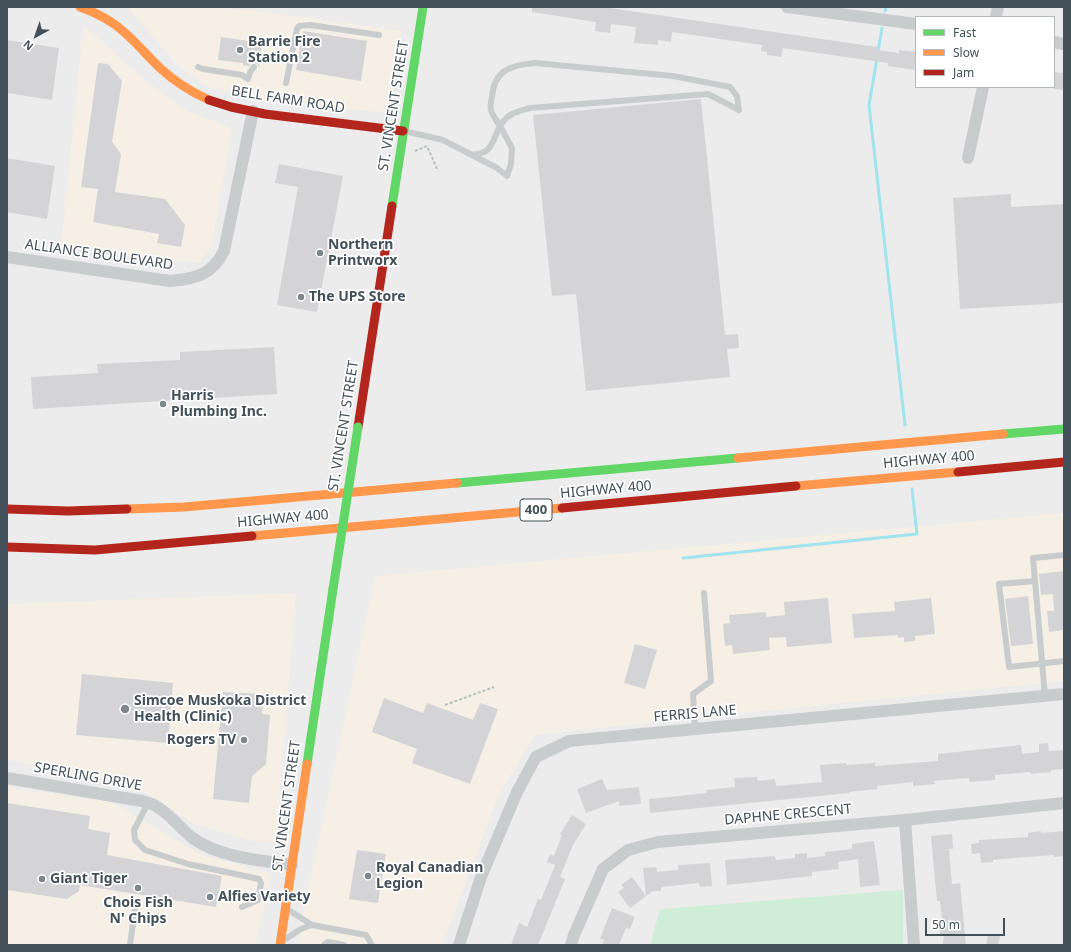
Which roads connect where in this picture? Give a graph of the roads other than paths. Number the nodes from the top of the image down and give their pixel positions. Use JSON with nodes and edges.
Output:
{"nodes":[{"id":1,"x":80,"y":7,"type":"edge"},
{"id":2,"x":423,"y":7,"type":"edge"},
{"id":3,"x":787,"y":7,"type":"edge"},
{"id":4,"x":915,"y":24,"type":"edge"},
{"id":5,"x":379,"y":36,"type":"dead end"},
{"id":6,"x":198,"y":67,"type":"dead end"},
{"id":7,"x":251,"y":69,"type":"dead end"},
{"id":8,"x":286,"y":83,"type":"dead end"},
{"id":9,"x":983,"y":88,"type":"edge"},
{"id":10,"x":253,"y":111,"type":"junction"},
{"id":11,"x":500,"y":126,"type":"junction"},
{"id":12,"x":403,"y":131,"type":"junction"},
{"id":13,"x":472,"y":155,"type":"junction"},
{"id":14,"x":968,"y":158,"type":"dead end"},
{"id":15,"x":7,"y":257,"type":"edge"},
{"id":16,"x":1064,"y":429,"type":"edge"},
{"id":17,"x":1064,"y":462,"type":"edge"},
{"id":18,"x":7,"y":509,"type":"edge"},
{"id":19,"x":7,"y":547,"type":"edge"},
{"id":20,"x":1064,"y":554,"type":"edge"},
{"id":21,"x":1035,"y":581,"type":"junction"},
{"id":22,"x":704,"y":593,"type":"dead end"},
{"id":23,"x":1064,"y":661,"type":"edge"},
{"id":24,"x":1042,"y":664,"type":"junction"},
{"id":25,"x":1064,"y":694,"type":"edge"},
{"id":26,"x":1045,"y":696,"type":"junction"},
{"id":27,"x":695,"y":729,"type":"junction"},
{"id":28,"x":7,"y":778,"type":"edge"},
{"id":29,"x":148,"y":803,"type":"junction"},
{"id":30,"x":1064,"y":803,"type":"edge"},
{"id":31,"x":905,"y":820,"type":"junction"},
{"id":32,"x":292,"y":864,"type":"junction"},
{"id":33,"x":242,"y":907,"type":"dead end"},
{"id":34,"x":135,"y":909,"type":"dead end"},
{"id":35,"x":286,"y":909,"type":"junction"},
{"id":36,"x":312,"y":926,"type":"junction"},
{"id":37,"x":281,"y":944,"type":"edge"},
{"id":38,"x":130,"y":945,"type":"edge"},
{"id":39,"x":324,"y":945,"type":"edge"},
{"id":40,"x":344,"y":945,"type":"edge"},
{"id":41,"x":372,"y":945,"type":"edge"},
{"id":42,"x":459,"y":945,"type":"edge"},
{"id":43,"x":571,"y":945,"type":"edge"},
{"id":44,"x":914,"y":945,"type":"edge"}],
"edges":[{"from":1,"to":10,"type":"main road","name":"BELL FARM ROAD"},
{"from":2,"to":12,"type":"main road","name":"ST. VINCENT STREET"},
{"from":3,"to":4,"type":"street"},
{"from":5,"to":8,"type":"lane"},
{"from":6,"to":7,"type":"lane"},
{"from":9,"to":14,"type":"street"},
{"from":10,"to":12,"type":"main road","name":"BELL FARM ROAD"},
{"from":10,"to":15,"type":"street","name":"ALLIANCE BOULEVARD"},
{"from":11,"to":11,"type":"lane"},
{"from":11,"to":13,"type":"lane"},
{"from":11,"to":13,"type":"lane"},
{"from":12,"to":13,"type":"lane"},
{"from":12,"to":32,"type":"main road","name":"ST. VINCENT STREET","bridge":true},
{"from":16,"to":18,"type":"main road","name":"HIGHWAY 400"},
{"from":17,"to":19,"type":"main road","name":"HIGHWAY 400","number":"400"},
{"from":20,"to":21,"type":"lane"},
{"from":21,"to":24,"type":"lane"},
{"from":21,"to":24,"type":"lane"},
{"from":22,"to":27,"type":"lane"},
{"from":23,"to":24,"type":"lane"},
{"from":24,"to":26,"type":"lane"},
{"from":25,"to":26,"type":"street","name":"FERRIS LANE"},
{"from":26,"to":27,"type":"street","name":"FERRIS LANE"},
{"from":27,"to":42,"type":"street","name":"FERRIS LANE"},
{"from":28,"to":29,"type":"street","name":"SPERLING DRIVE"},
{"from":29,"to":32,"type":"street","name":"SPERLING DRIVE"},
{"from":29,"to":33,"type":"lane"},
{"from":30,"to":31,"type":"street","name":"DAPHNE CRESCENT"},
{"from":31,"to":43,"type":"street","name":"DAPHNE CRESCENT"},
{"from":31,"to":44,"type":"street"},
{"from":32,"to":35,"type":"main road","name":"ST. VINCENT STREET"},
{"from":34,"to":38,"type":"lane"},
{"from":35,"to":36,"type":"lane"},
{"from":35,"to":37,"type":"main road","name":"ST. VINCENT STREET"},
{"from":36,"to":37,"type":"lane"},
{"from":36,"to":41,"type":"lane"},
{"from":39,"to":40,"type":"lane"}]}
